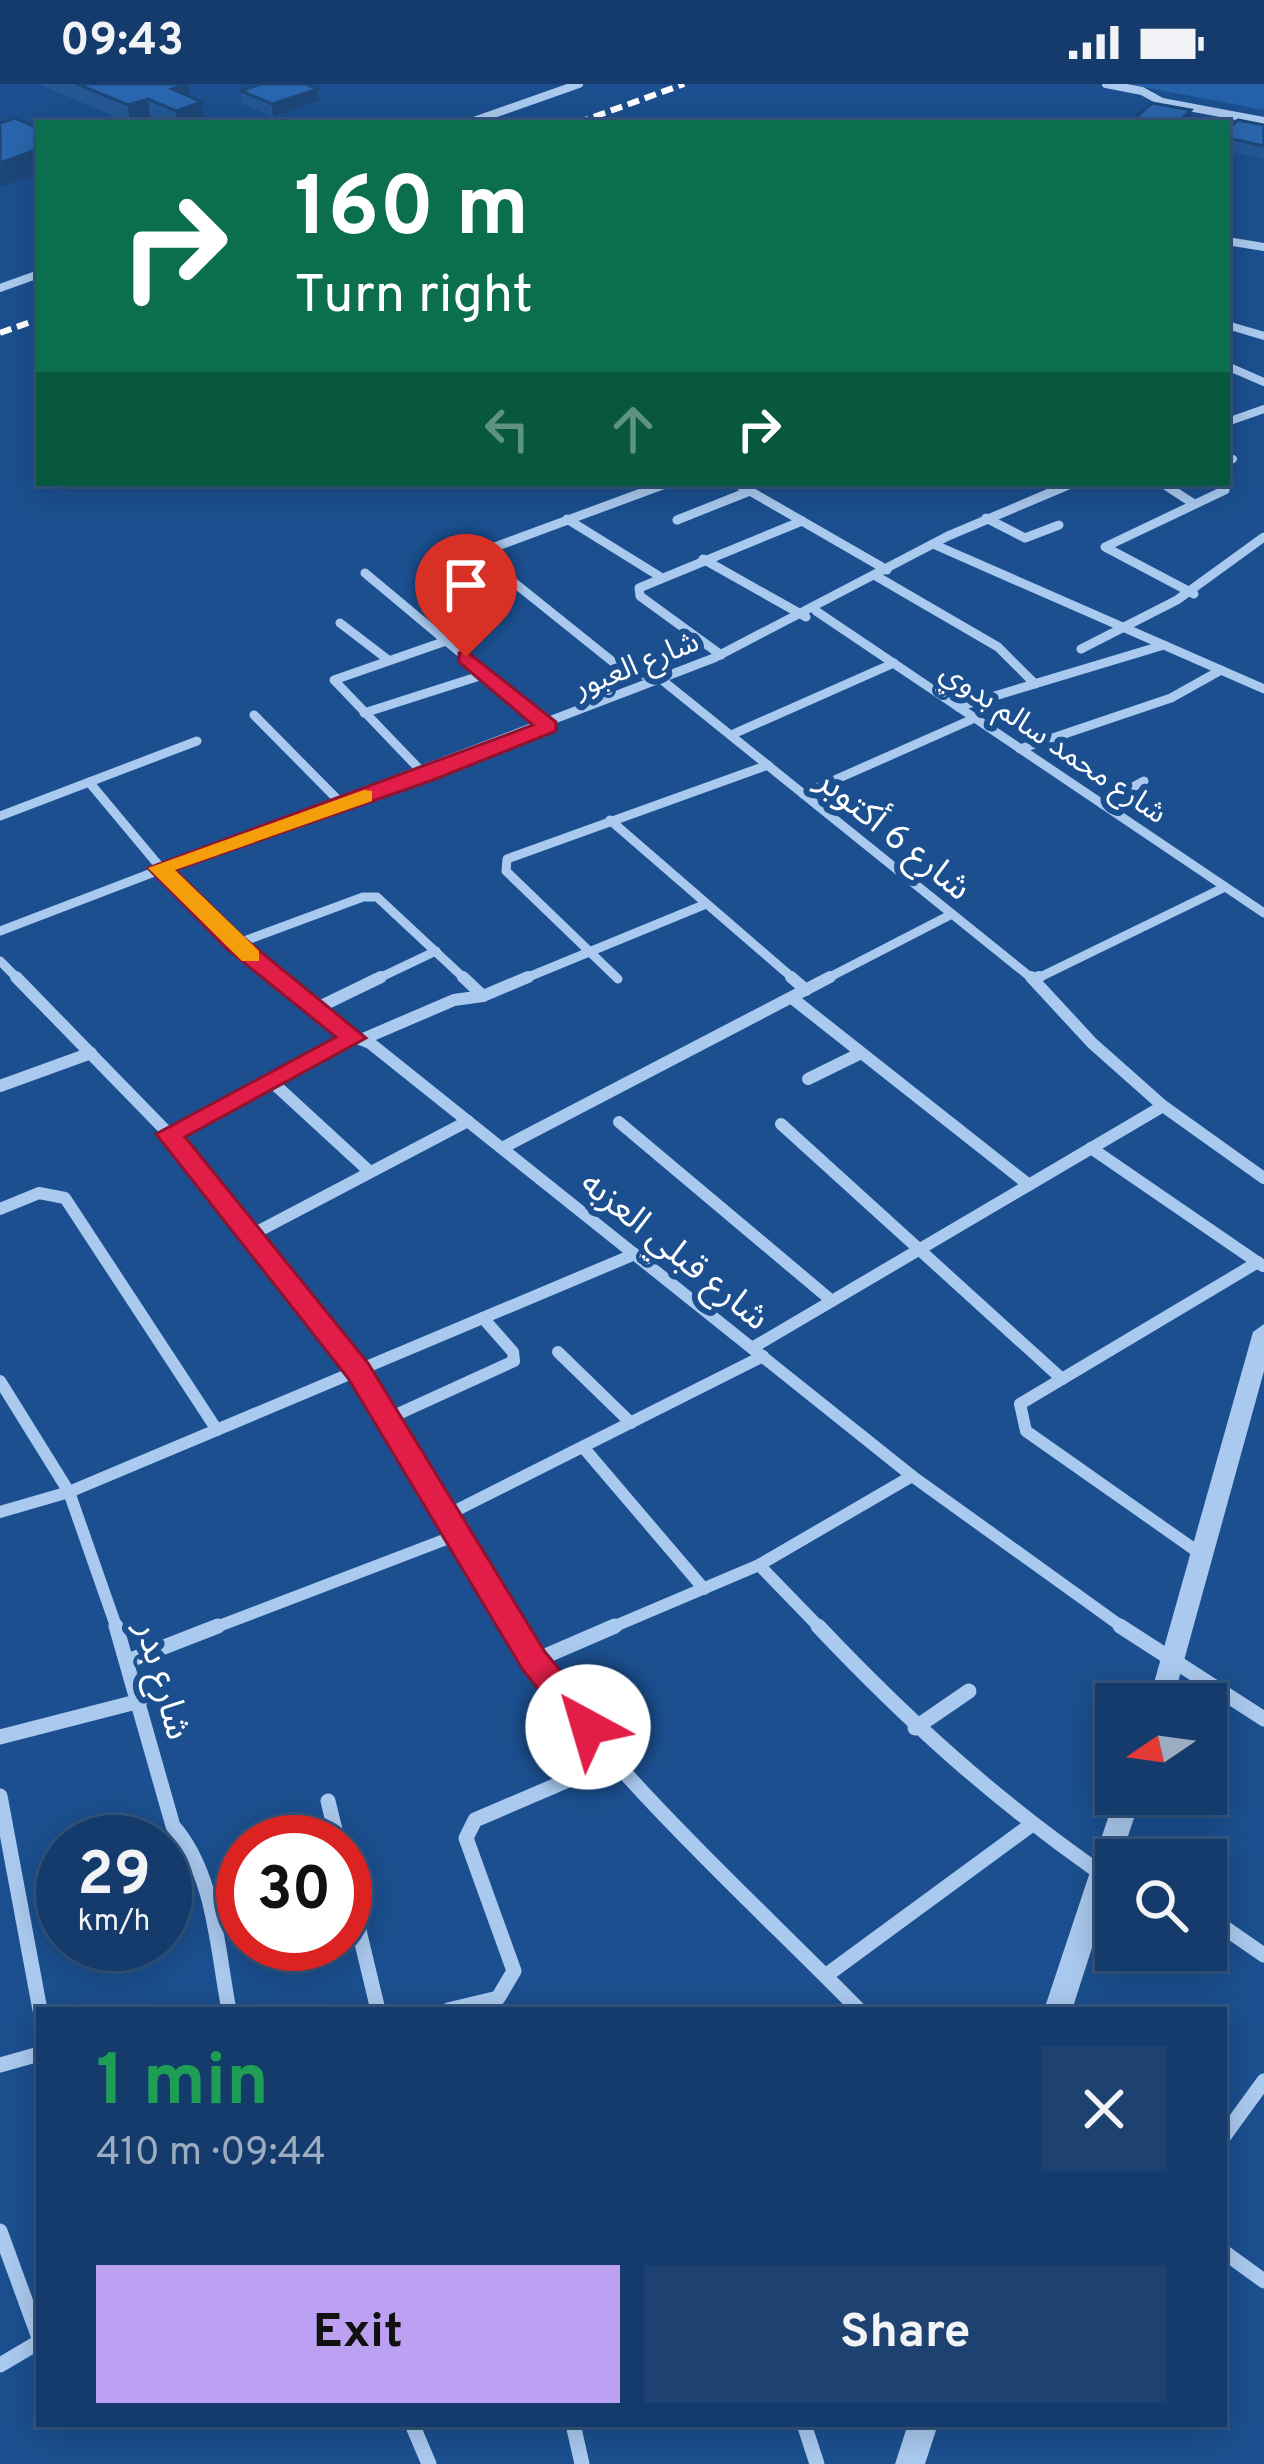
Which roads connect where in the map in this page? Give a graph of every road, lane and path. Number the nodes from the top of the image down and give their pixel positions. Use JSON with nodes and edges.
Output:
{"nodes":[{"id":1,"x":579,"y":84,"type":"edge"},
{"id":2,"x":1106,"y":84,"type":"edge"},
{"id":3,"x":477,"y":120,"type":"edge"},
{"id":4,"x":1264,"y":121,"type":"edge"},
{"id":5,"x":1230,"y":243,"type":"edge"},
{"id":6,"x":1261,"y":246,"type":"edge"},
{"id":7,"x":36,"y":275,"type":"edge"},
{"id":8,"x":0,"y":288,"type":"edge"},
{"id":9,"x":1230,"y":326,"type":"edge"},
{"id":10,"x":1264,"y":336,"type":"edge"},
{"id":11,"x":1230,"y":367,"type":"edge"},
{"id":12,"x":1264,"y":382,"type":"edge"},
{"id":13,"x":1264,"y":410,"type":"edge"},
{"id":14,"x":1244,"y":416,"type":"junction"},
{"id":15,"x":1230,"y":421,"type":"edge"},
{"id":16,"x":1264,"y":424,"type":"edge"},
{"id":17,"x":660,"y":486,"type":"edge"},
{"id":18,"x":741,"y":486,"type":"edge"},
{"id":19,"x":1066,"y":486,"type":"edge"},
{"id":20,"x":1167,"y":486,"type":"edge"},
{"id":21,"x":1225,"y":490,"type":"dead end"},
{"id":22,"x":750,"y":491,"type":"junction"},
{"id":23,"x":1195,"y":504,"type":"junction"},
{"id":24,"x":986,"y":518,"type":"junction"},
{"id":25,"x":567,"y":519,"type":"junction"},
{"id":26,"x":677,"y":520,"type":"dead end"},
{"id":27,"x":802,"y":520,"type":"junction"},
{"id":28,"x":1059,"y":525,"type":"dead end"},
{"id":29,"x":1264,"y":537,"type":"edge"},
{"id":30,"x":933,"y":544,"type":"junction"},
{"id":31,"x":477,"y":553,"type":"junction"},
{"id":32,"x":703,"y":559,"type":"junction"},
{"id":33,"x":457,"y":561,"type":"dead end"},
{"id":34,"x":887,"y":570,"type":"junction"},
{"id":35,"x":364,"y":573,"type":"dead end"},
{"id":36,"x":659,"y":576,"type":"junction"},
{"id":37,"x":876,"y":576,"type":"junction"},
{"id":38,"x":1194,"y":594,"type":"junction"},
{"id":39,"x":811,"y":614,"type":"junction"},
{"id":40,"x":340,"y":623,"type":"dead end"},
{"id":41,"x":1130,"y":630,"type":"junction"},
{"id":42,"x":446,"y":641,"type":"junction"},
{"id":43,"x":1164,"y":645,"type":"junction"},
{"id":44,"x":1082,"y":649,"type":"dead end"},
{"id":45,"x":721,"y":655,"type":"junction"},
{"id":46,"x":386,"y":659,"type":"junction"},
{"id":47,"x":894,"y":663,"type":"junction"},
{"id":48,"x":1221,"y":670,"type":"junction"},
{"id":49,"x":486,"y":674,"type":"junction"},
{"id":50,"x":662,"y":680,"type":"junction"},
{"id":51,"x":1035,"y":683,"type":"junction"},
{"id":52,"x":1264,"y":689,"type":"edge"},
{"id":53,"x":958,"y":706,"type":"junction"},
{"id":54,"x":364,"y":713,"type":"junction"},
{"id":55,"x":254,"y":715,"type":"dead end"},
{"id":56,"x":975,"y":718,"type":"junction"},
{"id":57,"x":548,"y":726,"type":"junction"},
{"id":58,"x":731,"y":735,"type":"junction"},
{"id":59,"x":197,"y":741,"type":"dead end"},
{"id":60,"x":1020,"y":749,"type":"junction"},
{"id":61,"x":768,"y":765,"type":"junction"},
{"id":62,"x":425,"y":775,"type":"junction"},
{"id":63,"x":1144,"y":781,"type":"dead end"},
{"id":64,"x":89,"y":782,"type":"junction"},
{"id":65,"x":803,"y":794,"type":"junction"},
{"id":66,"x":342,"y":804,"type":"junction"},
{"id":67,"x":1102,"y":804,"type":"junction"},
{"id":68,"x":0,"y":816,"type":"edge"},
{"id":69,"x":610,"y":820,"type":"junction"},
{"id":70,"x":160,"y":868,"type":"junction"},
{"id":71,"x":1225,"y":887,"type":"junction"},
{"id":72,"x":706,"y":904,"type":"junction"},
{"id":73,"x":1264,"y":913,"type":"edge"},
{"id":74,"x":952,"y":914,"type":"junction"},
{"id":75,"x":0,"y":931,"type":"edge"},
{"id":76,"x":236,"y":944,"type":"junction"},
{"id":77,"x":436,"y":951,"type":"junction"},
{"id":78,"x":590,"y":952,"type":"junction"},
{"id":79,"x":0,"y":961,"type":"edge"},
{"id":80,"x":618,"y":979,"type":"dead end"},
{"id":81,"x":1034,"y":980,"type":"junction"},
{"id":82,"x":806,"y":990,"type":"junction"},
{"id":83,"x":483,"y":996,"type":"junction"},
{"id":84,"x":792,"y":998,"type":"junction"},
{"id":85,"x":313,"y":1010,"type":"junction"},
{"id":86,"x":358,"y":1039,"type":"junction"},
{"id":87,"x":91,"y":1053,"type":"junction"},
{"id":88,"x":861,"y":1053,"type":"junction"},
{"id":89,"x":808,"y":1079,"type":"dead end"},
{"id":90,"x":271,"y":1081,"type":"junction"},
{"id":91,"x":0,"y":1086,"type":"edge"},
{"id":92,"x":1163,"y":1106,"type":"junction"},
{"id":93,"x":468,"y":1121,"type":"junction"},
{"id":94,"x":619,"y":1122,"type":"dead end"},
{"id":95,"x":781,"y":1124,"type":"dead end"},
{"id":96,"x":169,"y":1134,"type":"junction"},
{"id":97,"x":502,"y":1148,"type":"junction"},
{"id":98,"x":1091,"y":1148,"type":"junction"},
{"id":99,"x":370,"y":1172,"type":"junction"},
{"id":100,"x":1264,"y":1178,"type":"edge"},
{"id":101,"x":1029,"y":1185,"type":"junction"},
{"id":102,"x":0,"y":1209,"type":"edge"},
{"id":103,"x":251,"y":1235,"type":"junction"},
{"id":104,"x":919,"y":1249,"type":"junction"},
{"id":105,"x":635,"y":1254,"type":"junction"},
{"id":106,"x":1261,"y":1264,"type":"edge"},
{"id":107,"x":832,"y":1301,"type":"junction"},
{"id":108,"x":483,"y":1318,"type":"junction"},
{"id":109,"x":1264,"y":1332,"type":"edge"},
{"id":110,"x":558,"y":1352,"type":"dead end"},
{"id":111,"x":758,"y":1352,"type":"junction"},
{"id":112,"x":358,"y":1371,"type":"junction"},
{"id":113,"x":1062,"y":1379,"type":"junction"},
{"id":114,"x":0,"y":1381,"type":"edge"},
{"id":115,"x":387,"y":1419,"type":"junction"},
{"id":116,"x":631,"y":1423,"type":"junction"},
{"id":117,"x":217,"y":1430,"type":"junction"},
{"id":118,"x":583,"y":1447,"type":"junction"},
{"id":119,"x":912,"y":1476,"type":"junction"},
{"id":120,"x":69,"y":1492,"type":"junction"},
{"id":121,"x":0,"y":1512,"type":"edge"},
{"id":122,"x":445,"y":1516,"type":"junction"},
{"id":123,"x":458,"y":1535,"type":"junction"},
{"id":124,"x":1204,"y":1555,"type":"junction"},
{"id":125,"x":759,"y":1565,"type":"junction"},
{"id":126,"x":704,"y":1589,"type":"junction"},
{"id":127,"x":128,"y":1661,"type":"junction"},
{"id":128,"x":534,"y":1661,"type":"junction"},
{"id":129,"x":1174,"y":1665,"type":"junction"},
{"id":130,"x":1168,"y":1683,"type":"edge"},
{"id":131,"x":970,"y":1691,"type":"dead end"},
{"id":132,"x":140,"y":1701,"type":"junction"},
{"id":133,"x":1264,"y":1719,"type":"edge"},
{"id":134,"x":915,"y":1728,"type":"junction"},
{"id":135,"x":0,"y":1737,"type":"edge"},
{"id":136,"x":615,"y":1760,"type":"junction"},
{"id":137,"x":0,"y":1796,"type":"edge"},
{"id":138,"x":328,"y":1801,"type":"dead end"},
{"id":139,"x":331,"y":1815,"type":"edge"},
{"id":140,"x":1031,"y":1825,"type":"junction"},
{"id":141,"x":1095,"y":1854,"type":"edge"},
{"id":142,"x":1095,"y":1909,"type":"edge"},
{"id":143,"x":1227,"y":1930,"type":"edge"},
{"id":144,"x":1264,"y":1954,"type":"edge"},
{"id":145,"x":369,"y":1971,"type":"edge"},
{"id":146,"x":828,"y":1974,"type":"junction"},
{"id":147,"x":39,"y":2007,"type":"edge"},
{"id":148,"x":228,"y":2007,"type":"edge"},
{"id":149,"x":377,"y":2007,"type":"edge"},
{"id":150,"x":469,"y":2007,"type":"edge"},
{"id":151,"x":857,"y":2007,"type":"edge"},
{"id":152,"x":1059,"y":2007,"type":"edge"},
{"id":153,"x":36,"y":2055,"type":"edge"},
{"id":154,"x":0,"y":2065,"type":"edge"},
{"id":155,"x":1264,"y":2081,"type":"edge"},
{"id":156,"x":1227,"y":2132,"type":"edge"},
{"id":157,"x":0,"y":2231,"type":"edge"},
{"id":158,"x":1227,"y":2254,"type":"edge"},
{"id":159,"x":1264,"y":2281,"type":"edge"},
{"id":160,"x":36,"y":2332,"type":"edge"},
{"id":161,"x":36,"y":2342,"type":"edge"},
{"id":162,"x":0,"y":2365,"type":"edge"},
{"id":163,"x":413,"y":2427,"type":"edge"},
{"id":164,"x":574,"y":2427,"type":"edge"},
{"id":165,"x":805,"y":2427,"type":"edge"},
{"id":166,"x":922,"y":2427,"type":"edge"},
{"id":167,"x":429,"y":2464,"type":"edge"},
{"id":168,"x":582,"y":2464,"type":"edge"},
{"id":169,"x":817,"y":2464,"type":"edge"},
{"id":170,"x":910,"y":2464,"type":"edge"}],
"edges":[{"from":1,"to":3,"type":"street"},
{"from":2,"to":4,"type":"street"},
{"from":5,"to":6,"type":"street"},
{"from":7,"to":8,"type":"street"},
{"from":9,"to":10,"type":"street"},
{"from":11,"to":12,"type":"street"},
{"from":13,"to":14,"type":"street"},
{"from":14,"to":15,"type":"street"},
{"from":14,"to":16,"type":"street"},
{"from":17,"to":25,"type":"street"},
{"from":18,"to":22,"type":"street"},
{"from":19,"to":24,"type":"street","name":"شارع العبور"},
{"from":20,"to":23,"type":"street"},
{"from":21,"to":23,"type":"street"},
{"from":22,"to":26,"type":"street"},
{"from":22,"to":27,"type":"street"},
{"from":23,"to":38,"type":"street"},
{"from":24,"to":28,"type":"street"},
{"from":24,"to":30,"type":"street","name":"شارع العبور"},
{"from":25,"to":31,"type":"street"},
{"from":25,"to":36,"type":"street"},
{"from":27,"to":32,"type":"street"},
{"from":27,"to":34,"type":"street"},
{"from":29,"to":38,"type":"street"},
{"from":30,"to":34,"type":"street","name":"شارع العبور"},
{"from":30,"to":41,"type":"street"},
{"from":31,"to":33,"type":"street"},
{"from":31,"to":50,"type":"street","name":"شارع 6 أكتوبر"},
{"from":32,"to":36,"type":"street"},
{"from":32,"to":39,"type":"street","name":"شارع محمد سالم بدوي"},
{"from":34,"to":37,"type":"street","name":"شارع العبور"},
{"from":35,"to":42,"type":"street"},
{"from":36,"to":45,"type":"street"},
{"from":37,"to":39,"type":"street","name":"شارع العبور"},
{"from":37,"to":51,"type":"street"},
{"from":38,"to":41,"type":"street"},
{"from":39,"to":45,"type":"street","name":"شارع العبور"},
{"from":39,"to":47,"type":"street","name":"شارع محمد سالم بدوي"},
{"from":40,"to":46,"type":"street"},
{"from":41,"to":43,"type":"street"},
{"from":41,"to":44,"type":"street"},
{"from":42,"to":46,"type":"street"},
{"from":42,"to":49,"type":"street"},
{"from":43,"to":48,"type":"street"},
{"from":43,"to":51,"type":"street"},
{"from":45,"to":50,"type":"street","name":"شارع العبور"},
{"from":46,"to":54,"type":"street"},
{"from":47,"to":53,"type":"street","name":"شارع محمد سالم بدوي"},
{"from":47,"to":58,"type":"street"},
{"from":48,"to":52,"type":"street"},
{"from":48,"to":60,"type":"street"},
{"from":49,"to":54,"type":"street"},
{"from":49,"to":57,"type":"street"},
{"from":50,"to":57,"type":"street","name":"شارع العبور"},
{"from":50,"to":58,"type":"street","name":"شارع 6 أكتوبر"},
{"from":51,"to":53,"type":"street"},
{"from":53,"to":56,"type":"street","name":"شارع محمد سالم بدوي"},
{"from":54,"to":62,"type":"street"},
{"from":55,"to":66,"type":"street"},
{"from":56,"to":60,"type":"street","name":"شارع محمد سالم بدوي"},
{"from":56,"to":65,"type":"street"},
{"from":57,"to":62,"type":"street","name":"شارع العبور"},
{"from":58,"to":61,"type":"street","name":"شارع 6 أكتوبر"},
{"from":59,"to":64,"type":"street"},
{"from":60,"to":67,"type":"street","name":"شارع محمد سالم بدوي"},
{"from":61,"to":65,"type":"street","name":"شارع 6 أكتوبر"},
{"from":61,"to":69,"type":"street"},
{"from":62,"to":66,"type":"street","name":"شارع العبور"},
{"from":63,"to":67,"type":"street"},
{"from":64,"to":68,"type":"street"},
{"from":64,"to":70,"type":"street","name":"شارع قبلي العزبه"},
{"from":65,"to":74,"type":"street","name":"شارع 6 أكتوبر"},
{"from":66,"to":70,"type":"street","name":"شارع العبور"},
{"from":67,"to":71,"type":"street","name":"شارع محمد سالم بدوي"},
{"from":69,"to":72,"type":"street"},
{"from":69,"to":78,"type":"street"},
{"from":70,"to":75,"type":"street","name":"شارع العبور"},
{"from":70,"to":76,"type":"street","name":"شارع قبلي العزبه"},
{"from":71,"to":73,"type":"street","name":"شارع محمد سالم بدوي"},
{"from":71,"to":81,"type":"street"},
{"from":72,"to":78,"type":"street"},
{"from":72,"to":82,"type":"street"},
{"from":74,"to":81,"type":"street","name":"شارع 6 أكتوبر"},
{"from":74,"to":82,"type":"street"},
{"from":76,"to":77,"type":"street"},
{"from":76,"to":85,"type":"street","name":"شارع قبلي العزبه"},
{"from":77,"to":83,"type":"street"},
{"from":77,"to":85,"type":"street"},
{"from":78,"to":80,"type":"street"},
{"from":78,"to":83,"type":"street"},
{"from":79,"to":87,"type":"street"},
{"from":81,"to":92,"type":"street","name":"شارع 6 أكتوبر"},
{"from":82,"to":84,"type":"street"},
{"from":83,"to":86,"type":"street"},
{"from":84,"to":88,"type":"street"},
{"from":84,"to":97,"type":"street"},
{"from":85,"to":86,"type":"street","name":"شارع قبلي العزبه"},
{"from":86,"to":90,"type":"street"},
{"from":86,"to":93,"type":"street","name":"شارع قبلي العزبه"},
{"from":87,"to":91,"type":"street"},
{"from":87,"to":96,"type":"street"},
{"from":88,"to":89,"type":"street"},
{"from":88,"to":101,"type":"street"},
{"from":90,"to":96,"type":"street"},
{"from":90,"to":99,"type":"street"},
{"from":92,"to":98,"type":"street"},
{"from":92,"to":100,"type":"street","name":"شارع 6 أكتوبر"},
{"from":93,"to":97,"type":"street","name":"شارع قبلي العزبه"},
{"from":93,"to":99,"type":"street"},
{"from":94,"to":107,"type":"street"},
{"from":95,"to":104,"type":"street"},
{"from":96,"to":103,"type":"street"},
{"from":97,"to":105,"type":"street","name":"شارع قبلي العزبه"},
{"from":98,"to":101,"type":"street"},
{"from":98,"to":106,"type":"street"},
{"from":99,"to":103,"type":"street"},
{"from":101,"to":104,"type":"street"},
{"from":102,"to":117,"type":"street"},
{"from":103,"to":112,"type":"street"},
{"from":104,"to":107,"type":"street"},
{"from":104,"to":113,"type":"street"},
{"from":105,"to":108,"type":"street"},
{"from":105,"to":111,"type":"street","name":"شارع قبلي العزبه"},
{"from":106,"to":113,"type":"street"},
{"from":107,"to":111,"type":"street"},
{"from":108,"to":112,"type":"street"},
{"from":108,"to":115,"type":"street"},
{"from":109,"to":124,"type":"street"},
{"from":110,"to":116,"type":"street"},
{"from":111,"to":116,"type":"street"},
{"from":111,"to":119,"type":"street","name":"شارع قبلي العزبه"},
{"from":112,"to":115,"type":"street"},
{"from":112,"to":117,"type":"street"},
{"from":113,"to":124,"type":"street"},
{"from":114,"to":120,"type":"street","name":"شارع بدر"},
{"from":115,"to":122,"type":"street"},
{"from":116,"to":118,"type":"street"},
{"from":117,"to":120,"type":"street"},
{"from":118,"to":122,"type":"street"},
{"from":118,"to":126,"type":"street"},
{"from":119,"to":125,"type":"street"},
{"from":119,"to":129,"type":"street","name":"شارع قبلي العزبه"},
{"from":120,"to":121,"type":"street"},
{"from":120,"to":127,"type":"street","name":"شارع بدر"},
{"from":122,"to":123,"type":"street"},
{"from":123,"to":127,"type":"street"},
{"from":123,"to":128,"type":"street"},
{"from":124,"to":129,"type":"street"},
{"from":125,"to":126,"type":"street"},
{"from":125,"to":134,"type":"street"},
{"from":126,"to":128,"type":"street"},
{"from":127,"to":132,"type":"street","name":"شارع بدر"},
{"from":128,"to":136,"type":"street"},
{"from":129,"to":130,"type":"street"},
{"from":129,"to":133,"type":"street","name":"شارع قبلي العزبه"},
{"from":131,"to":134,"type":"street"},
{"from":132,"to":135,"type":"street"},
{"from":132,"to":148,"type":"street","name":"شارع بدر"},
{"from":134,"to":140,"type":"street"},
{"from":136,"to":146,"type":"street"},
{"from":136,"to":150,"type":"street"},
{"from":137,"to":147,"type":"street"},
{"from":138,"to":139,"type":"street"},
{"from":140,"to":141,"type":"street"},
{"from":140,"to":146,"type":"street"},
{"from":142,"to":152,"type":"street"},
{"from":143,"to":144,"type":"street"},
{"from":145,"to":149,"type":"street"},
{"from":146,"to":151,"type":"street"},
{"from":153,"to":154,"type":"street"},
{"from":155,"to":156,"type":"street"},
{"from":157,"to":160,"type":"street"},
{"from":158,"to":159,"type":"street"},
{"from":161,"to":162,"type":"street"},
{"from":163,"to":167,"type":"street"},
{"from":164,"to":168,"type":"street"},
{"from":165,"to":169,"type":"street"},
{"from":166,"to":170,"type":"street"}]}
